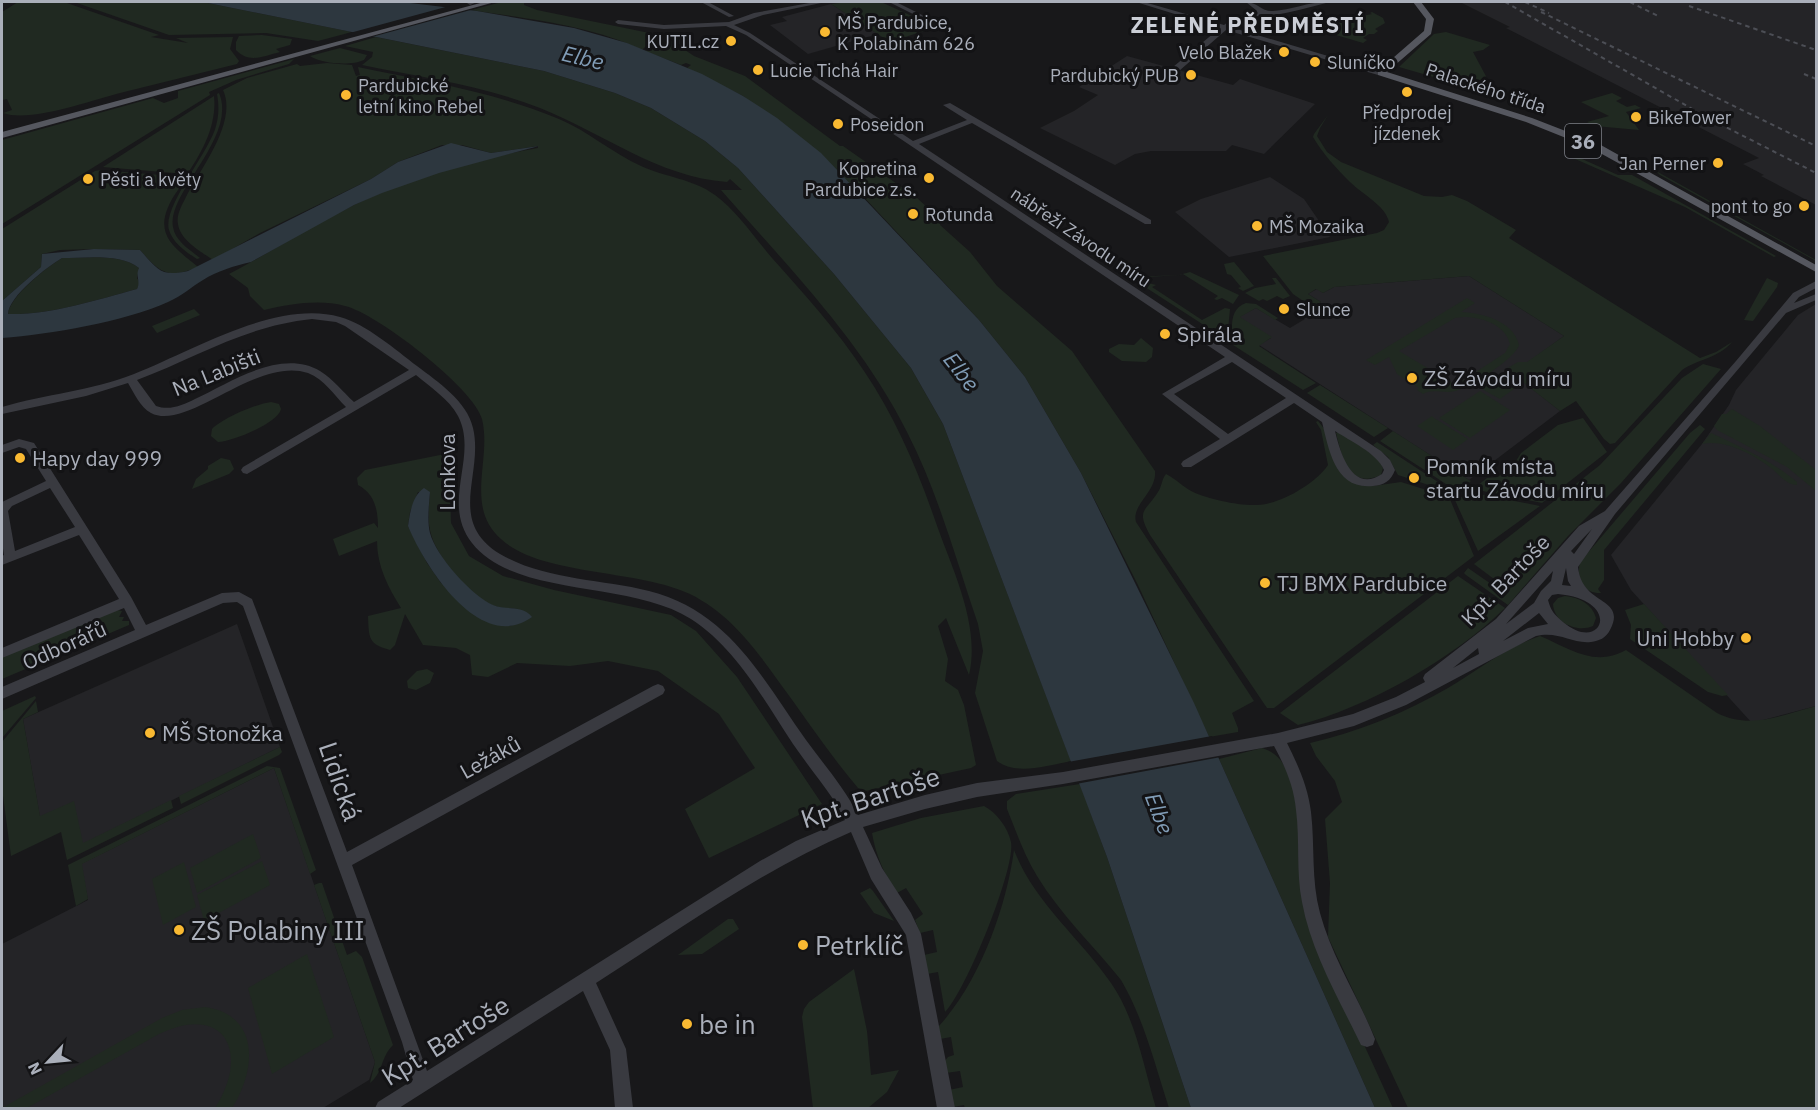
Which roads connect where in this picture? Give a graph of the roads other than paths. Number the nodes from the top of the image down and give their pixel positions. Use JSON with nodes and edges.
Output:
{"nodes":[{"id":1,"x":491,"y":2,"type":"edge"},
{"id":2,"x":696,"y":2,"type":"edge"},
{"id":3,"x":704,"y":2,"type":"edge"},
{"id":4,"x":823,"y":2,"type":"edge"},
{"id":5,"x":909,"y":2,"type":"edge"},
{"id":6,"x":1140,"y":2,"type":"edge"},
{"id":7,"x":1249,"y":2,"type":"edge"},
{"id":8,"x":1324,"y":2,"type":"edge"},
{"id":9,"x":1417,"y":2,"type":"edge"},
{"id":10,"x":895,"y":3,"type":"edge"},
{"id":11,"x":475,"y":4,"type":"edge"},
{"id":12,"x":1262,"y":12,"type":"junction"},
{"id":13,"x":735,"y":19,"type":"junction"},
{"id":14,"x":618,"y":22,"type":"dead end"},
{"id":15,"x":723,"y":22,"type":"junction"},
{"id":16,"x":939,"y":25,"type":"dead end"},
{"id":17,"x":1226,"y":26,"type":"junction"},
{"id":18,"x":748,"y":34,"type":"junction"},
{"id":19,"x":1176,"y":69,"type":"dead end"},
{"id":20,"x":1381,"y":73,"type":"junction"},
{"id":21,"x":947,"y":105,"type":"dead end"},
{"id":22,"x":974,"y":120,"type":"junction"},
{"id":23,"x":2,"y":133,"type":"edge"},
{"id":24,"x":912,"y":144,"type":"junction"},
{"id":25,"x":1148,"y":222,"type":"dead end"},
{"id":26,"x":1816,"y":269,"type":"edge"},
{"id":27,"x":1816,"y":284,"type":"edge"},
{"id":28,"x":1816,"y":297,"type":"edge"},
{"id":29,"x":1781,"y":314,"type":"junction"},
{"id":30,"x":1232,"y":358,"type":"junction"},
{"id":31,"x":415,"y":371,"type":"junction"},
{"id":32,"x":131,"y":379,"type":"junction"},
{"id":33,"x":1293,"y":399,"type":"junction"},
{"id":34,"x":353,"y":408,"type":"junction"},
{"id":35,"x":2,"y":410,"type":"edge"},
{"id":36,"x":1327,"y":421,"type":"junction"},
{"id":37,"x":1228,"y":439,"type":"junction"},
{"id":38,"x":2,"y":449,"type":"edge"},
{"id":39,"x":1187,"y":464,"type":"dead end"},
{"id":40,"x":247,"y":470,"type":"dead end"},
{"id":41,"x":53,"y":482,"type":"junction"},
{"id":42,"x":2,"y":510,"type":"edge"},
{"id":43,"x":1611,"y":512,"type":"junction"},
{"id":44,"x":82,"y":529,"type":"junction"},
{"id":45,"x":6,"y":559,"type":"edge"},
{"id":46,"x":1545,"y":595,"type":"junction"},
{"id":47,"x":1586,"y":595,"type":"junction"},
{"id":48,"x":127,"y":601,"type":"junction"},
{"id":49,"x":142,"y":632,"type":"junction"},
{"id":50,"x":1568,"y":632,"type":"junction"},
{"id":51,"x":2,"y":653,"type":"edge"},
{"id":52,"x":1443,"y":678,"type":"junction"},
{"id":53,"x":658,"y":690,"type":"dead end"},
{"id":54,"x":2,"y":693,"type":"edge"},
{"id":55,"x":1401,"y":701,"type":"junction"},
{"id":56,"x":1278,"y":739,"type":"junction"},
{"id":57,"x":854,"y":823,"type":"junction"},
{"id":58,"x":343,"y":862,"type":"junction"},
{"id":59,"x":586,"y":980,"type":"junction"},
{"id":60,"x":1366,"y":1039,"type":"dead end"},
{"id":61,"x":423,"y":1084,"type":"junction"},
{"id":62,"x":384,"y":1108,"type":"edge"},
{"id":63,"x":624,"y":1108,"type":"edge"},
{"id":64,"x":946,"y":1108,"type":"edge"}],
"edges":[{"from":1,"to":11,"type":"main road"},
{"from":2,"to":15,"type":"street","name":"nábřeží Závodu míru"},
{"from":3,"to":13,"type":"street"},
{"from":4,"to":13,"type":"street"},
{"from":5,"to":10,"type":"street"},
{"from":6,"to":17,"type":"street","name":"Palackého třída"},
{"from":7,"to":12,"type":"street"},
{"from":8,"to":12,"type":"street"},
{"from":9,"to":20,"type":"main road"},
{"from":10,"to":16,"type":"street"},
{"from":11,"to":23,"type":"main road"},
{"from":12,"to":17,"type":"street"},
{"from":13,"to":15,"type":"street"},
{"from":13,"to":18,"type":"street","name":"nábřeží Závodu míru"},
{"from":14,"to":15,"type":"street"},
{"from":15,"to":18,"type":"street","name":"nábřeží Závodu míru"},
{"from":17,"to":19,"type":"street"},
{"from":17,"to":20,"type":"street","name":"Palackého třída"},
{"from":18,"to":24,"type":"street","name":"nábřeží Závodu míru"},
{"from":20,"to":26,"type":"main road","name":"Palackého třída","number":"36"},
{"from":21,"to":22,"type":"street","name":"nábřeží Závodu míru"},
{"from":22,"to":24,"type":"street"},
{"from":22,"to":25,"type":"street","name":"nábřeží Závodu míru"},
{"from":24,"to":30,"type":"street","name":"nábřeží Závodu míru"},
{"from":27,"to":29,"type":"street","name":"Kpt. Bartoše"},
{"from":28,"to":29,"type":"street","name":"Kpt. Bartoše"},
{"from":29,"to":43,"type":"street","name":"Kpt. Bartoše"},
{"from":30,"to":33,"type":"street","name":"nábřeží Závodu míru"},
{"from":30,"to":37,"type":"street"},
{"from":31,"to":32,"type":"street","name":"Lonkova"},
{"from":31,"to":34,"type":"street"},
{"from":31,"to":57,"type":"street","name":"Lonkova"},
{"from":32,"to":34,"type":"street","name":"Na Labišti"},
{"from":32,"to":35,"type":"street","name":"Lonkova"},
{"from":33,"to":36,"type":"street","name":"nábřeží Závodu míru"},
{"from":33,"to":37,"type":"street"},
{"from":34,"to":40,"type":"street"},
{"from":36,"to":36,"type":"street","name":"nábřeží Závodu míru"},
{"from":37,"to":39,"type":"street"},
{"from":38,"to":41,"type":"street"},
{"from":41,"to":42,"type":"street"},
{"from":41,"to":44,"type":"street"},
{"from":42,"to":45,"type":"street"},
{"from":43,"to":46,"type":"street","name":"Kpt. Bartoše"},
{"from":43,"to":47,"type":"street","name":"Kpt. Bartoše"},
{"from":43,"to":55,"type":"street","name":"Kpt. Bartoše"},
{"from":44,"to":45,"type":"street"},
{"from":44,"to":48,"type":"street"},
{"from":46,"to":47,"type":"street","name":"Kpt. Bartoše"},
{"from":46,"to":50,"type":"street","name":"Kpt. Bartoše"},
{"from":46,"to":52,"type":"street","name":"Kpt. Bartoše"},
{"from":47,"to":50,"type":"street","name":"Kpt. Bartoše"},
{"from":48,"to":49,"type":"street"},
{"from":48,"to":51,"type":"street"},
{"from":49,"to":54,"type":"street","name":"Odborářů"},
{"from":49,"to":58,"type":"street","name":"Lidická"},
{"from":50,"to":52,"type":"street","name":"Kpt. Bartoše"},
{"from":52,"to":55,"type":"street","name":"Kpt. Bartoše"},
{"from":53,"to":58,"type":"street","name":"Ležáků"},
{"from":55,"to":56,"type":"street","name":"Kpt. Bartoše"},
{"from":56,"to":57,"type":"street","name":"Kpt. Bartoše"},
{"from":56,"to":60,"type":"street"},
{"from":57,"to":59,"type":"street","name":"Kpt. Bartoše"},
{"from":57,"to":64,"type":"street","name":"Lonkova"},
{"from":58,"to":61,"type":"street","name":"Lidická"},
{"from":59,"to":61,"type":"street","name":"Kpt. Bartoše"},
{"from":59,"to":63,"type":"street"},
{"from":61,"to":62,"type":"street","name":"Kpt. Bartoše"}]}
